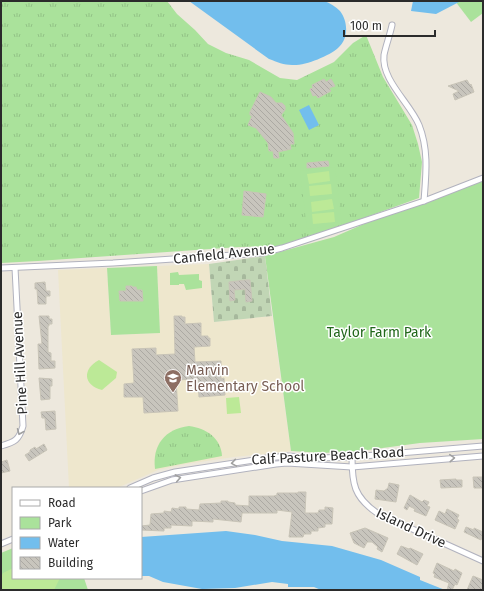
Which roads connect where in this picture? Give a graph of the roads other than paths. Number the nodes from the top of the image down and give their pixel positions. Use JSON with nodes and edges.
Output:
{"nodes":[{"id":1,"x":392,"y":25,"type":"dead end"},
{"id":2,"x":483,"y":178,"type":"edge"},
{"id":3,"x":424,"y":201,"type":"junction"},
{"id":4,"x":1,"y":268,"type":"edge"},
{"id":5,"x":15,"y":268,"type":"junction"},
{"id":6,"x":1,"y":446,"type":"edge"},
{"id":7,"x":483,"y":446,"type":"edge"},
{"id":8,"x":432,"y":450,"type":"junction"},
{"id":9,"x":483,"y":456,"type":"edge"},
{"id":10,"x":352,"y":457,"type":"junction"},
{"id":11,"x":432,"y":459,"type":"junction"},
{"id":12,"x":352,"y":467,"type":"junction"},
{"id":13,"x":153,"y":478,"type":"junction"},
{"id":14,"x":156,"y":485,"type":"junction"},
{"id":15,"x":132,"y":487,"type":"edge"},
{"id":16,"x":142,"y":490,"type":"edge"},
{"id":17,"x":12,"y":539,"type":"edge"},
{"id":18,"x":1,"y":544,"type":"edge"},
{"id":19,"x":483,"y":561,"type":"edge"}],
"edges":[{"from":1,"to":3,"type":"street"},
{"from":2,"to":3,"type":"street","name":"Canfield Avenue"},
{"from":3,"to":5,"type":"street","name":"Canfield Avenue"},
{"from":4,"to":5,"type":"street","name":"Canfield Avenue"},
{"from":5,"to":6,"type":"street","name":"Pine Hill Avenue","one_way":true},
{"from":7,"to":8,"type":"street","name":"Calf Pasture Beach Road"},
{"from":8,"to":10,"type":"street","name":"Calf Pasture Beach Road"},
{"from":8,"to":11,"type":"street"},
{"from":11,"to":9,"type":"street","name":"Calf Pasture Beach Road","one_way":true},
{"from":10,"to":12,"type":"street","name":"Island Drive"},
{"from":10,"to":13,"type":"street","name":"Calf Pasture Beach Road","one_way":true},
{"from":11,"to":12,"type":"street","name":"Calf Pasture Beach Road"},
{"from":14,"to":12,"type":"street","name":"Calf Pasture Beach Road","one_way":true},
{"from":12,"to":19,"type":"street","name":"Island Drive"},
{"from":13,"to":14,"type":"street"},
{"from":13,"to":15,"type":"street","name":"Calf Pasture Beach Road"},
{"from":14,"to":16,"type":"street","name":"Calf Pasture Beach Road"},
{"from":17,"to":18,"type":"street"}]}
